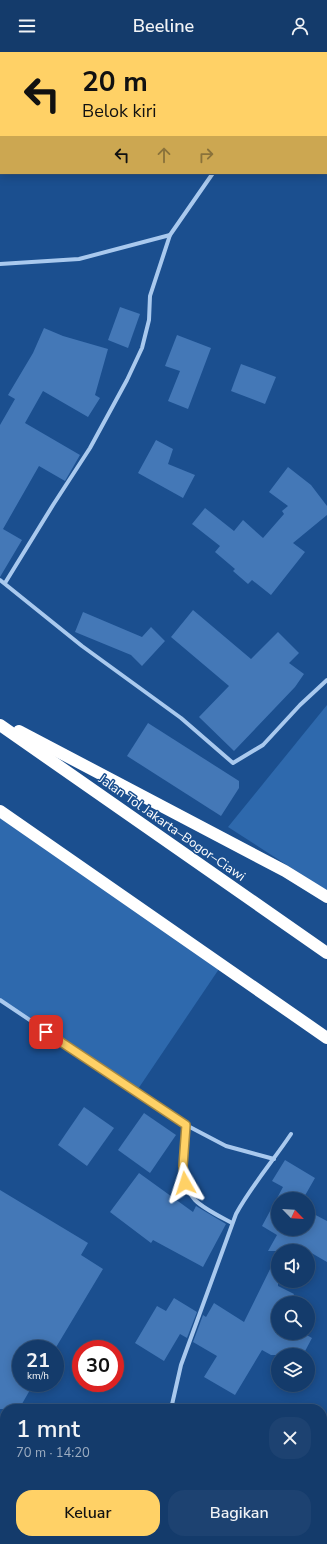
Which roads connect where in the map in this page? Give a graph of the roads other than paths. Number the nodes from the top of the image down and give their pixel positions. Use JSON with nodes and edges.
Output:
{"nodes":[{"id":1,"x":211,"y":174,"type":"edge"},
{"id":2,"x":170,"y":235,"type":"junction"},
{"id":3,"x":0,"y":264,"type":"edge"},
{"id":4,"x":0,"y":580,"type":"edge"},
{"id":5,"x":5,"y":583,"type":"junction"},
{"id":6,"x":327,"y":680,"type":"edge"},
{"id":7,"x":0,"y":721,"type":"edge"},
{"id":8,"x":0,"y":725,"type":"edge"},
{"id":9,"x":0,"y":811,"type":"edge"},
{"id":10,"x":327,"y":897,"type":"edge"},
{"id":11,"x":327,"y":953,"type":"edge"},
{"id":12,"x":0,"y":1000,"type":"edge"},
{"id":13,"x":327,"y":1038,"type":"edge"},
{"id":14,"x":186,"y":1125,"type":"junction"},
{"id":15,"x":291,"y":1134,"type":"dead end"},
{"id":16,"x":274,"y":1159,"type":"junction"},
{"id":17,"x":232,"y":1223,"type":"junction"},
{"id":18,"x":172,"y":1404,"type":"edge"}],
"edges":[{"from":1,"to":2,"type":"street"},
{"from":2,"to":3,"type":"street"},
{"from":2,"to":5,"type":"street"},
{"from":4,"to":5,"type":"street"},
{"from":5,"to":6,"type":"street"},
{"from":7,"to":10,"type":"highway"},
{"from":8,"to":11,"type":"highway","name":"Jalan Tol Jakarta–Bogor–Ciawi"},
{"from":9,"to":13,"type":"highway"},
{"from":12,"to":14,"type":"street"},
{"from":14,"to":16,"type":"street"},
{"from":14,"to":17,"type":"street"},
{"from":15,"to":16,"type":"street"},
{"from":16,"to":17,"type":"street"},
{"from":17,"to":18,"type":"street"}]}
